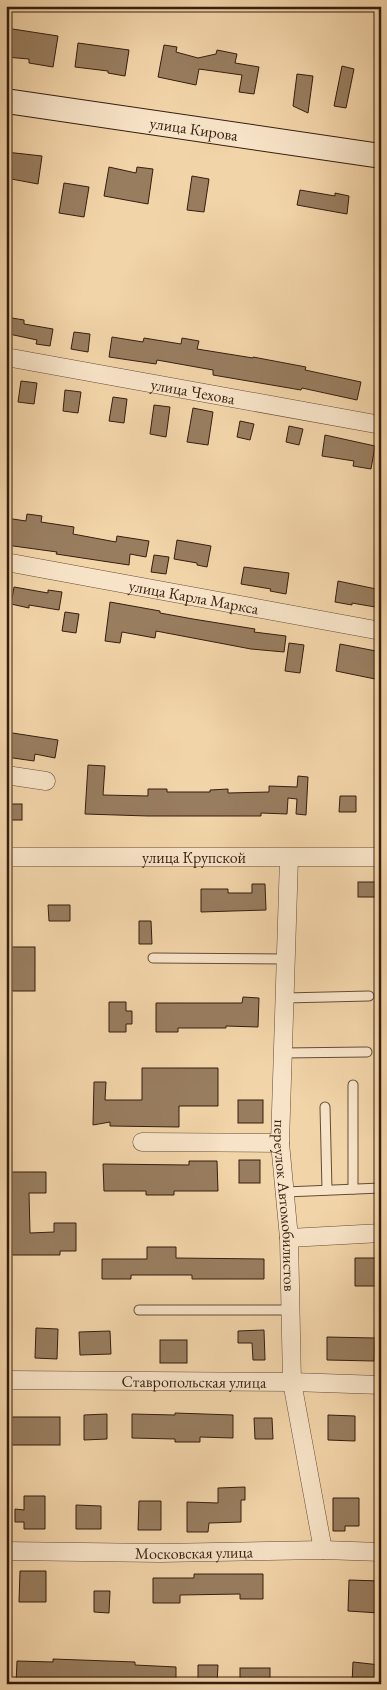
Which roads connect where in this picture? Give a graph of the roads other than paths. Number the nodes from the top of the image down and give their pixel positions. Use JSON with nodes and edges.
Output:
{"nodes":[{"id":1,"x":6,"y":101,"type":"edge"},
{"id":2,"x":381,"y":156,"type":"edge"},
{"id":3,"x":6,"y":357,"type":"edge"},
{"id":4,"x":381,"y":425,"type":"edge"},
{"id":5,"x":6,"y":562,"type":"edge"},
{"id":6,"x":381,"y":631,"type":"edge"},
{"id":7,"x":6,"y":775,"type":"edge"},
{"id":8,"x":46,"y":781,"type":"dead end"},
{"id":9,"x":6,"y":857,"type":"edge"},
{"id":10,"x":381,"y":857,"type":"edge"},
{"id":11,"x":289,"y":858,"type":"junction"},
{"id":12,"x":153,"y":958,"type":"dead end"},
{"id":13,"x":286,"y":958,"type":"junction"},
{"id":14,"x":369,"y":996,"type":"dead end"},
{"id":15,"x":285,"y":998,"type":"junction"},
{"id":16,"x":367,"y":1052,"type":"dead end"},
{"id":17,"x":283,"y":1053,"type":"junction"},
{"id":18,"x":353,"y":1085,"type":"dead end"},
{"id":19,"x":325,"y":1107,"type":"dead end"},
{"id":20,"x":142,"y":1142,"type":"dead end"},
{"id":21,"x":280,"y":1142,"type":"junction"},
{"id":22,"x":381,"y":1188,"type":"edge"},
{"id":23,"x":353,"y":1189,"type":"junction"},
{"id":24,"x":327,"y":1190,"type":"junction"},
{"id":25,"x":285,"y":1192,"type":"junction"},
{"id":26,"x":381,"y":1233,"type":"edge"},
{"id":27,"x":289,"y":1238,"type":"junction"},
{"id":28,"x":139,"y":1310,"type":"dead end"},
{"id":29,"x":290,"y":1310,"type":"junction"},
{"id":30,"x":6,"y":1380,"type":"edge"},
{"id":31,"x":292,"y":1382,"type":"junction"},
{"id":32,"x":381,"y":1385,"type":"edge"},
{"id":33,"x":323,"y":1550,"type":"junction"},
{"id":34,"x":6,"y":1551,"type":"edge"},
{"id":35,"x":381,"y":1552,"type":"edge"}],
"edges":[{"from":1,"to":2,"type":"main road","name":"улица Кирова"},
{"from":3,"to":4,"type":"street","name":"улица Чехова"},
{"from":5,"to":6,"type":"street","name":"улица Карла Маркса"},
{"from":7,"to":8,"type":"street"},
{"from":9,"to":11,"type":"street","name":"улица Крупской"},
{"from":10,"to":11,"type":"street","name":"улица Крупской"},
{"from":11,"to":13,"type":"street","name":"переулок Автомобилистов"},
{"from":12,"to":13,"type":"lane"},
{"from":13,"to":15,"type":"street","name":"переулок Автомобилистов"},
{"from":14,"to":15,"type":"lane"},
{"from":15,"to":17,"type":"street","name":"переулок Автомобилистов"},
{"from":16,"to":17,"type":"lane"},
{"from":17,"to":21,"type":"street","name":"переулок Автомобилистов"},
{"from":18,"to":23,"type":"lane"},
{"from":19,"to":24,"type":"lane"},
{"from":20,"to":21,"type":"street"},
{"from":21,"to":25,"type":"street","name":"переулок Автомобилистов"},
{"from":22,"to":23,"type":"lane"},
{"from":23,"to":24,"type":"lane"},
{"from":24,"to":25,"type":"lane"},
{"from":25,"to":27,"type":"street","name":"переулок Автомобилистов"},
{"from":26,"to":27,"type":"street"},
{"from":27,"to":29,"type":"street","name":"переулок Автомобилистов"},
{"from":28,"to":29,"type":"lane"},
{"from":29,"to":31,"type":"street","name":"переулок Автомобилистов"},
{"from":30,"to":31,"type":"street","name":"Ставропольская улица"},
{"from":31,"to":32,"type":"street","name":"Ставропольская улица"},
{"from":31,"to":33,"type":"street","name":"переулок Автомобилистов"},
{"from":33,"to":34,"type":"street","name":"Московская улица"},
{"from":33,"to":35,"type":"street","name":"Московская улица"}]}
